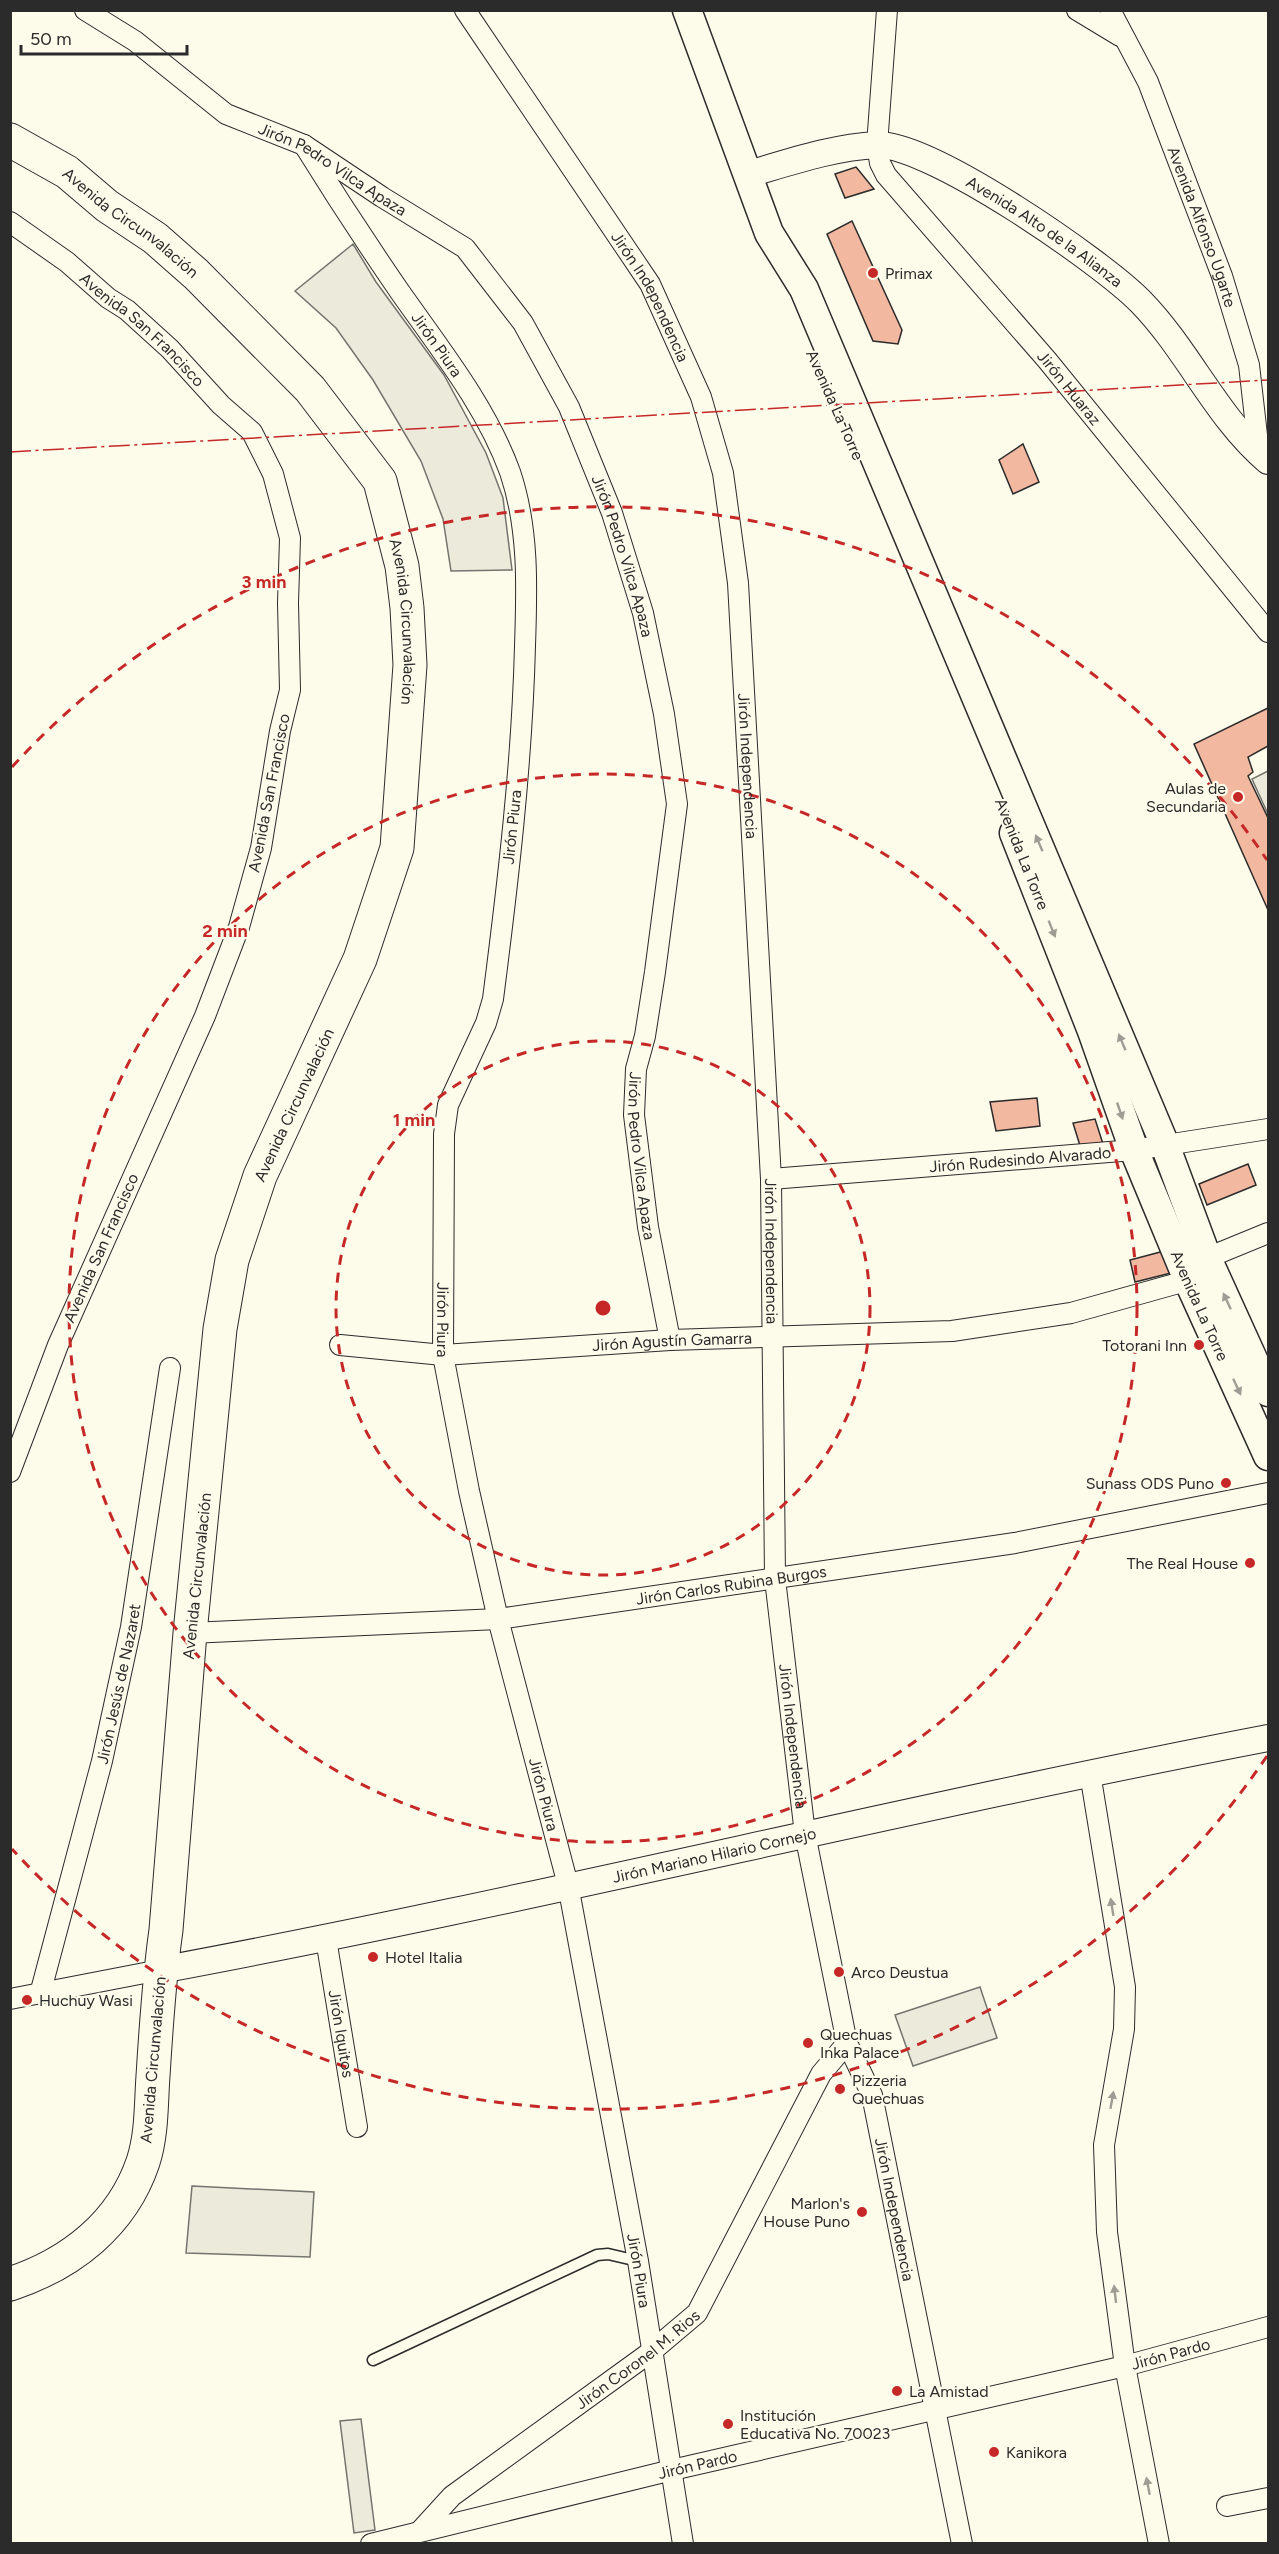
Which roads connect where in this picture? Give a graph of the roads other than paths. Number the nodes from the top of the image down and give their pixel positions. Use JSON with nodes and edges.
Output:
{"nodes":[{"id":1,"x":85,"y":10,"type":"edge"},
{"id":2,"x":465,"y":10,"type":"edge"},
{"id":3,"x":687,"y":10,"type":"edge"},
{"id":4,"x":887,"y":10,"type":"edge"},
{"id":5,"x":1077,"y":10,"type":"edge"},
{"id":6,"x":1110,"y":10,"type":"edge"},
{"id":7,"x":1122,"y":37,"type":"junction"},
{"id":8,"x":10,"y":140,"type":"edge"},
{"id":9,"x":304,"y":145,"type":"junction"},
{"id":10,"x":877,"y":146,"type":"junction"},
{"id":11,"x":749,"y":174,"type":"junction"},
{"id":12,"x":10,"y":222,"type":"edge"},
{"id":13,"x":779,"y":251,"type":"junction"},
{"id":14,"x":1264,"y":457,"type":"edge"},
{"id":15,"x":1269,"y":632,"type":"edge"},
{"id":16,"x":1269,"y":1129,"type":"edge"},
{"id":17,"x":1165,"y":1144,"type":"junction"},
{"id":18,"x":1134,"y":1150,"type":"junction"},
{"id":19,"x":771,"y":1179,"type":"junction"},
{"id":20,"x":1269,"y":1233,"type":"edge"},
{"id":21,"x":1203,"y":1270,"type":"junction"},
{"id":22,"x":773,"y":1336,"type":"junction"},
{"id":23,"x":670,"y":1340,"type":"junction"},
{"id":24,"x":340,"y":1345,"type":"dead end"},
{"id":25,"x":443,"y":1355,"type":"junction"},
{"id":26,"x":170,"y":1368,"type":"dead end"},
{"id":27,"x":1269,"y":1392,"type":"edge"},
{"id":28,"x":1269,"y":1456,"type":"edge"},
{"id":29,"x":10,"y":1472,"type":"edge"},
{"id":30,"x":1269,"y":1493,"type":"edge"},
{"id":31,"x":775,"y":1579,"type":"junction"},
{"id":32,"x":498,"y":1619,"type":"junction"},
{"id":33,"x":190,"y":1633,"type":"junction"},
{"id":34,"x":1269,"y":1738,"type":"edge"},
{"id":35,"x":1090,"y":1773,"type":"junction"},
{"id":36,"x":805,"y":1834,"type":"junction"},
{"id":37,"x":568,"y":1885,"type":"junction"},
{"id":38,"x":326,"y":1940,"type":"junction"},
{"id":39,"x":160,"y":1971,"type":"junction"},
{"id":40,"x":40,"y":1994,"type":"junction"},
{"id":41,"x":10,"y":1999,"type":"edge"},
{"id":42,"x":847,"y":2043,"type":"junction"},
{"id":43,"x":357,"y":2127,"type":"dead end"},
{"id":44,"x":638,"y":2261,"type":"junction"},
{"id":45,"x":10,"y":2284,"type":"edge"},
{"id":46,"x":1269,"y":2327,"type":"edge"},
{"id":47,"x":652,"y":2351,"type":"junction"},
{"id":48,"x":373,"y":2360,"type":"dead end"},
{"id":49,"x":1125,"y":2366,"type":"junction"},
{"id":50,"x":933,"y":2409,"type":"junction"},
{"id":51,"x":672,"y":2470,"type":"junction"},
{"id":52,"x":1269,"y":2498,"type":"edge"},
{"id":53,"x":1227,"y":2506,"type":"dead end"},
{"id":54,"x":420,"y":2531,"type":"junction"},
{"id":55,"x":381,"y":2542,"type":"edge"},
{"id":56,"x":683,"y":2544,"type":"edge"},
{"id":57,"x":962,"y":2544,"type":"edge"},
{"id":58,"x":1159,"y":2544,"type":"edge"}],
"edges":[{"from":1,"to":9,"type":"street","name":"Jirón Pedro Vilca Apaza"},
{"from":2,"to":19,"type":"street","name":"Jirón Independencia"},
{"from":3,"to":11,"type":"main road","name":"Avenida La Torre"},
{"from":4,"to":10,"type":"street"},
{"from":5,"to":7,"type":"street"},
{"from":6,"to":7,"type":"street","name":"Avenida Alfonso Ugarte"},
{"from":7,"to":14,"type":"street","name":"Avenida Alfonso Ugarte"},
{"from":8,"to":33,"type":"highway","name":"Avenida Circunvalación"},
{"from":9,"to":23,"type":"street","name":"Jirón Pedro Vilca Apaza"},
{"from":9,"to":25,"type":"street","name":"Jirón Piura"},
{"from":10,"to":11,"type":"street","name":"Avenida Alto de la Alianza"},
{"from":10,"to":14,"type":"street","name":"Avenida Alto de la Alianza"},
{"from":10,"to":15,"type":"street","name":"Jirón Huaraz"},
{"from":11,"to":13,"type":"main road","name":"Avenida La Torre"},
{"from":12,"to":29,"type":"street","name":"Avenida San Francisco"},
{"from":17,"to":13,"type":"main road","name":"Avenida La Torre","one_way":true},
{"from":13,"to":18,"type":"main road","name":"Avenida La Torre","one_way":true},
{"from":16,"to":17,"type":"street","name":"Jirón Rudesindo Alvarado"},
{"from":17,"to":18,"type":"street","name":"Jirón Rudesindo Alvarado"},
{"from":17,"to":21,"type":"main road","name":"Avenida La Torre"},
{"from":18,"to":19,"type":"street","name":"Jirón Rudesindo Alvarado"},
{"from":18,"to":21,"type":"main road","name":"Avenida La Torre"},
{"from":19,"to":22,"type":"street","name":"Jirón Independencia"},
{"from":20,"to":21,"type":"street","name":"Jirón Agustín Gamarra"},
{"from":21,"to":22,"type":"street","name":"Jirón Agustín Gamarra"},
{"from":27,"to":21,"type":"main road","name":"Avenida La Torre","one_way":true},
{"from":21,"to":28,"type":"main road","name":"Avenida La Torre","one_way":true},
{"from":22,"to":23,"type":"street","name":"Jirón Agustín Gamarra"},
{"from":22,"to":31,"type":"street","name":"Jirón Independencia"},
{"from":23,"to":25,"type":"street","name":"Jirón Agustín Gamarra"},
{"from":24,"to":25,"type":"street","name":"Jirón Agustín Gamarra"},
{"from":25,"to":32,"type":"street","name":"Jirón Piura"},
{"from":26,"to":40,"type":"street","name":"Jirón Jesús de Nazaret"},
{"from":30,"to":31,"type":"street","name":"Jirón Carlos Rubina Burgos"},
{"from":31,"to":32,"type":"street","name":"Jirón Carlos Rubina Burgos"},
{"from":31,"to":36,"type":"street","name":"Jirón Independencia"},
{"from":32,"to":33,"type":"street","name":"Jirón Carlos Rubina Burgos"},
{"from":32,"to":37,"type":"street","name":"Jirón Piura"},
{"from":33,"to":39,"type":"highway","name":"Avenida Circunvalación"},
{"from":34,"to":35,"type":"street","name":"Jirón Mariano Hilario Cornejo"},
{"from":35,"to":36,"type":"street","name":"Jirón Mariano Hilario Cornejo"},
{"from":49,"to":35,"type":"street","one_way":true},
{"from":36,"to":37,"type":"street","name":"Jirón Mariano Hilario Cornejo"},
{"from":36,"to":42,"type":"street","name":"Jirón Independencia"},
{"from":37,"to":38,"type":"street","name":"Jirón Mariano Hilario Cornejo"},
{"from":37,"to":44,"type":"street","name":"Jirón Piura"},
{"from":38,"to":39,"type":"street","name":"Jirón Mariano Hilario Cornejo"},
{"from":38,"to":43,"type":"street","name":"Jirón Iquitos"},
{"from":39,"to":40,"type":"street"},
{"from":39,"to":45,"type":"highway","name":"Avenida Circunvalación"},
{"from":40,"to":41,"type":"street"},
{"from":42,"to":47,"type":"street","name":"Jirón Coronel M. Rios"},
{"from":42,"to":50,"type":"street","name":"Jirón Independencia"},
{"from":44,"to":47,"type":"street","name":"Jirón Piura"},
{"from":44,"to":48,"type":"lane"},
{"from":46,"to":49,"type":"street","name":"Jirón Pardo"},
{"from":47,"to":51,"type":"street","name":"Jirón Piura"},
{"from":47,"to":54,"type":"street","name":"Jirón Coronel M. Rios"},
{"from":49,"to":50,"type":"street","name":"Jirón Pardo"},
{"from":58,"to":49,"type":"street","one_way":true},
{"from":50,"to":51,"type":"street","name":"Jirón Pardo"},
{"from":50,"to":57,"type":"street","name":"Jirón Independencia"},
{"from":51,"to":54,"type":"street","name":"Jirón Pardo"},
{"from":51,"to":56,"type":"street","name":"Jirón Piura"},
{"from":52,"to":53,"type":"street"},
{"from":54,"to":55,"type":"street","name":"Jirón Pardo"}]}
